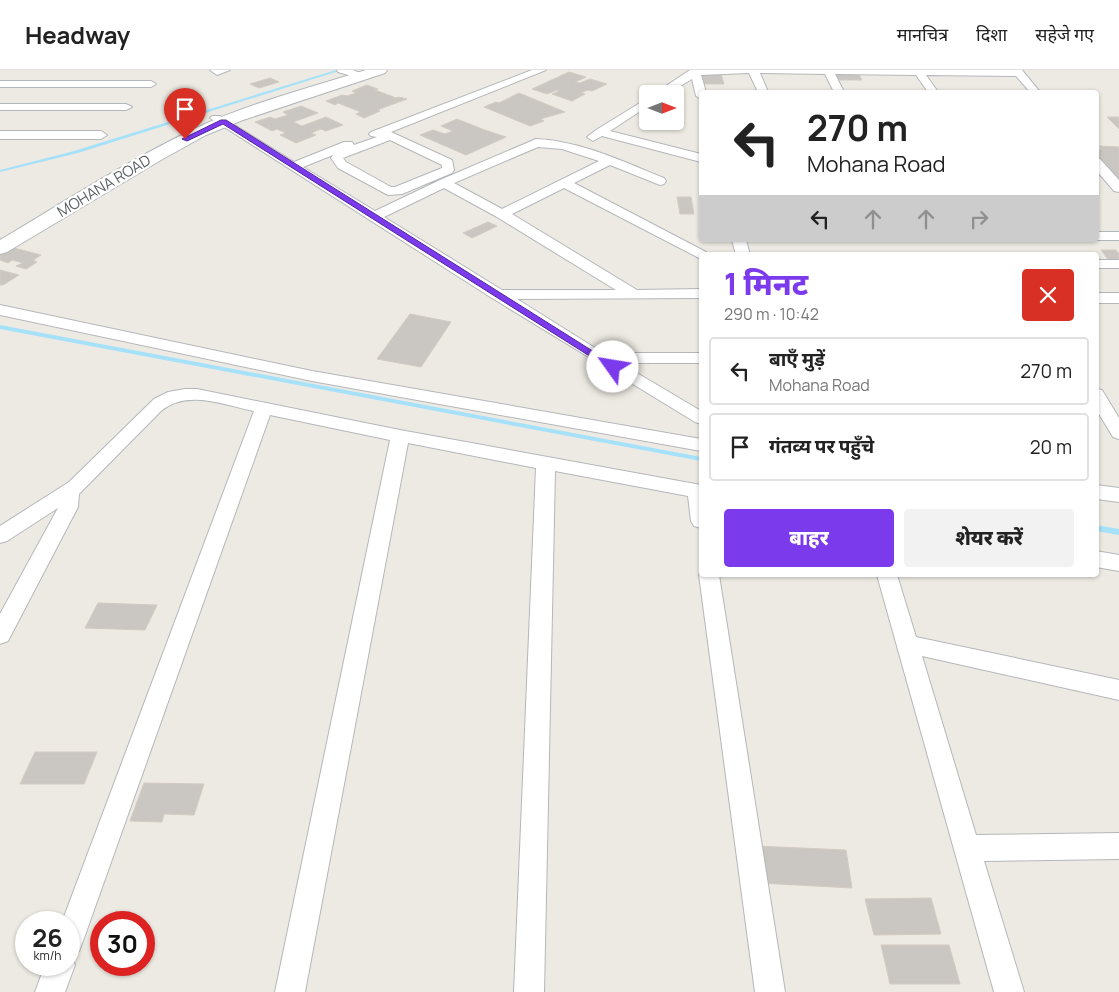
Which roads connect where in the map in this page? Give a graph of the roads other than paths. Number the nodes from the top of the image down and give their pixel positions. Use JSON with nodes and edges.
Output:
{"nodes":[{"id":1,"x":215,"y":70,"type":"edge"},
{"id":2,"x":225,"y":70,"type":"edge"},
{"id":3,"x":380,"y":70,"type":"edge"},
{"id":4,"x":541,"y":70,"type":"edge"},
{"id":5,"x":754,"y":70,"type":"edge"},
{"id":6,"x":828,"y":70,"type":"edge"},
{"id":7,"x":695,"y":71,"type":"edge"},
{"id":8,"x":354,"y":72,"type":"edge"},
{"id":9,"x":918,"y":72,"type":"junction"},
{"id":10,"x":1017,"y":72,"type":"edge"},
{"id":11,"x":0,"y":84,"type":"edge"},
{"id":12,"x":151,"y":84,"type":"dead end"},
{"id":13,"x":673,"y":85,"type":"edge"},
{"id":14,"x":700,"y":90,"type":"edge"},
{"id":15,"x":762,"y":90,"type":"edge"},
{"id":16,"x":838,"y":90,"type":"edge"},
{"id":17,"x":932,"y":90,"type":"edge"},
{"id":18,"x":1033,"y":90,"type":"edge"},
{"id":19,"x":0,"y":107,"type":"edge"},
{"id":20,"x":126,"y":107,"type":"dead end"},
{"id":21,"x":639,"y":107,"type":"edge"},
{"id":22,"x":220,"y":120,"type":"junction"},
{"id":23,"x":600,"y":132,"type":"junction"},
{"id":24,"x":0,"y":134,"type":"edge"},
{"id":25,"x":387,"y":134,"type":"junction"},
{"id":26,"x":101,"y":135,"type":"dead end"},
{"id":27,"x":576,"y":150,"type":"junction"},
{"id":28,"x":699,"y":157,"type":"edge"},
{"id":29,"x":607,"y":162,"type":"junction"},
{"id":30,"x":1099,"y":165,"type":"edge"},
{"id":31,"x":294,"y":166,"type":"junction"},
{"id":32,"x":660,"y":181,"type":"dead end"},
{"id":33,"x":444,"y":183,"type":"junction"},
{"id":34,"x":565,"y":184,"type":"junction"},
{"id":35,"x":1119,"y":188,"type":"edge"},
{"id":36,"x":502,"y":214,"type":"junction"},
{"id":37,"x":374,"y":217,"type":"junction"},
{"id":38,"x":0,"y":235,"type":"edge"},
{"id":39,"x":1099,"y":236,"type":"edge"},
{"id":40,"x":1119,"y":236,"type":"edge"},
{"id":41,"x":0,"y":248,"type":"edge"},
{"id":42,"x":699,"y":254,"type":"edge"},
{"id":43,"x":1099,"y":264,"type":"edge"},
{"id":44,"x":1119,"y":264,"type":"edge"},
{"id":45,"x":632,"y":293,"type":"junction"},
{"id":46,"x":699,"y":294,"type":"edge"},
{"id":47,"x":497,"y":295,"type":"junction"},
{"id":48,"x":1099,"y":298,"type":"edge"},
{"id":49,"x":1119,"y":298,"type":"edge"},
{"id":50,"x":0,"y":310,"type":"edge"},
{"id":51,"x":600,"y":358,"type":"junction"},
{"id":52,"x":699,"y":358,"type":"edge"},
{"id":53,"x":1099,"y":399,"type":"edge"},
{"id":54,"x":264,"y":408,"type":"junction"},
{"id":55,"x":699,"y":417,"type":"edge"},
{"id":56,"x":1119,"y":433,"type":"edge"},
{"id":57,"x":400,"y":436,"type":"junction"},
{"id":58,"x":699,"y":445,"type":"edge"},
{"id":59,"x":546,"y":462,"type":"junction"},
{"id":60,"x":699,"y":492,"type":"edge"},
{"id":61,"x":1099,"y":492,"type":"edge"},
{"id":62,"x":69,"y":493,"type":"junction"},
{"id":63,"x":1119,"y":495,"type":"edge"},
{"id":64,"x":0,"y":536,"type":"edge"},
{"id":65,"x":1099,"y":560,"type":"edge"},
{"id":66,"x":1119,"y":563,"type":"edge"},
{"id":67,"x":709,"y":577,"type":"edge"},
{"id":68,"x":888,"y":577,"type":"edge"},
{"id":69,"x":0,"y":635,"type":"edge"},
{"id":70,"x":907,"y":644,"type":"junction"},
{"id":71,"x":1119,"y":690,"type":"edge"},
{"id":72,"x":1119,"y":846,"type":"edge"},
{"id":73,"x":967,"y":848,"type":"junction"},
{"id":74,"x":80,"y":911,"type":"edge"},
{"id":75,"x":56,"y":976,"type":"edge"},
{"id":76,"x":50,"y":992,"type":"edge"},
{"id":77,"x":290,"y":992,"type":"edge"},
{"id":78,"x":529,"y":992,"type":"edge"},
{"id":79,"x":770,"y":992,"type":"edge"},
{"id":80,"x":1009,"y":992,"type":"edge"}],
"edges":[{"from":1,"to":2,"type":"street"},
{"from":3,"to":8,"type":"street","name":"MOHANA ROAD"},
{"from":4,"to":25,"type":"street"},
{"from":5,"to":6,"type":"street"},
{"from":5,"to":7,"type":"street"},
{"from":5,"to":15,"type":"street"},
{"from":6,"to":9,"type":"street"},
{"from":6,"to":16,"type":"street"},
{"from":7,"to":13,"type":"street"},
{"from":7,"to":14,"type":"street"},
{"from":8,"to":22,"type":"street","name":"MOHANA ROAD"},
{"from":9,"to":10,"type":"street"},
{"from":9,"to":17,"type":"street"},
{"from":10,"to":18,"type":"street"},
{"from":11,"to":12,"type":"street"},
{"from":19,"to":20,"type":"street"},
{"from":21,"to":23,"type":"street"},
{"from":22,"to":31,"type":"street"},
{"from":22,"to":38,"type":"street","name":"MOHANA ROAD"},
{"from":22,"to":41,"type":"street","name":"MOHANA ROAD"},
{"from":23,"to":27,"type":"street"},
{"from":23,"to":28,"type":"street"},
{"from":24,"to":26,"type":"street"},
{"from":25,"to":25,"type":"street"},
{"from":25,"to":31,"type":"street"},
{"from":27,"to":29,"type":"street"},
{"from":27,"to":33,"type":"street"},
{"from":29,"to":32,"type":"street"},
{"from":29,"to":34,"type":"street"},
{"from":30,"to":35,"type":"street"},
{"from":31,"to":37,"type":"street"},
{"from":33,"to":36,"type":"street"},
{"from":33,"to":37,"type":"street"},
{"from":34,"to":36,"type":"street"},
{"from":34,"to":42,"type":"street"},
{"from":36,"to":45,"type":"street"},
{"from":37,"to":47,"type":"street"},
{"from":39,"to":40,"type":"street"},
{"from":43,"to":44,"type":"street"},
{"from":45,"to":46,"type":"street"},
{"from":45,"to":47,"type":"street"},
{"from":47,"to":51,"type":"street"},
{"from":48,"to":49,"type":"street"},
{"from":50,"to":58,"type":"street"},
{"from":51,"to":52,"type":"street"},
{"from":51,"to":55,"type":"street"},
{"from":53,"to":56,"type":"street"},
{"from":54,"to":57,"type":"street"},
{"from":54,"to":62,"type":"street"},
{"from":54,"to":74,"type":"street"},
{"from":57,"to":59,"type":"street"},
{"from":57,"to":77,"type":"street"},
{"from":59,"to":60,"type":"street"},
{"from":59,"to":78,"type":"street"},
{"from":61,"to":63,"type":"street"},
{"from":62,"to":64,"type":"street"},
{"from":62,"to":69,"type":"street"},
{"from":65,"to":66,"type":"street"},
{"from":67,"to":79,"type":"street"},
{"from":68,"to":70,"type":"street"},
{"from":70,"to":71,"type":"street"},
{"from":70,"to":73,"type":"street"},
{"from":72,"to":73,"type":"street"},
{"from":73,"to":80,"type":"street"},
{"from":75,"to":76,"type":"street"}]}
